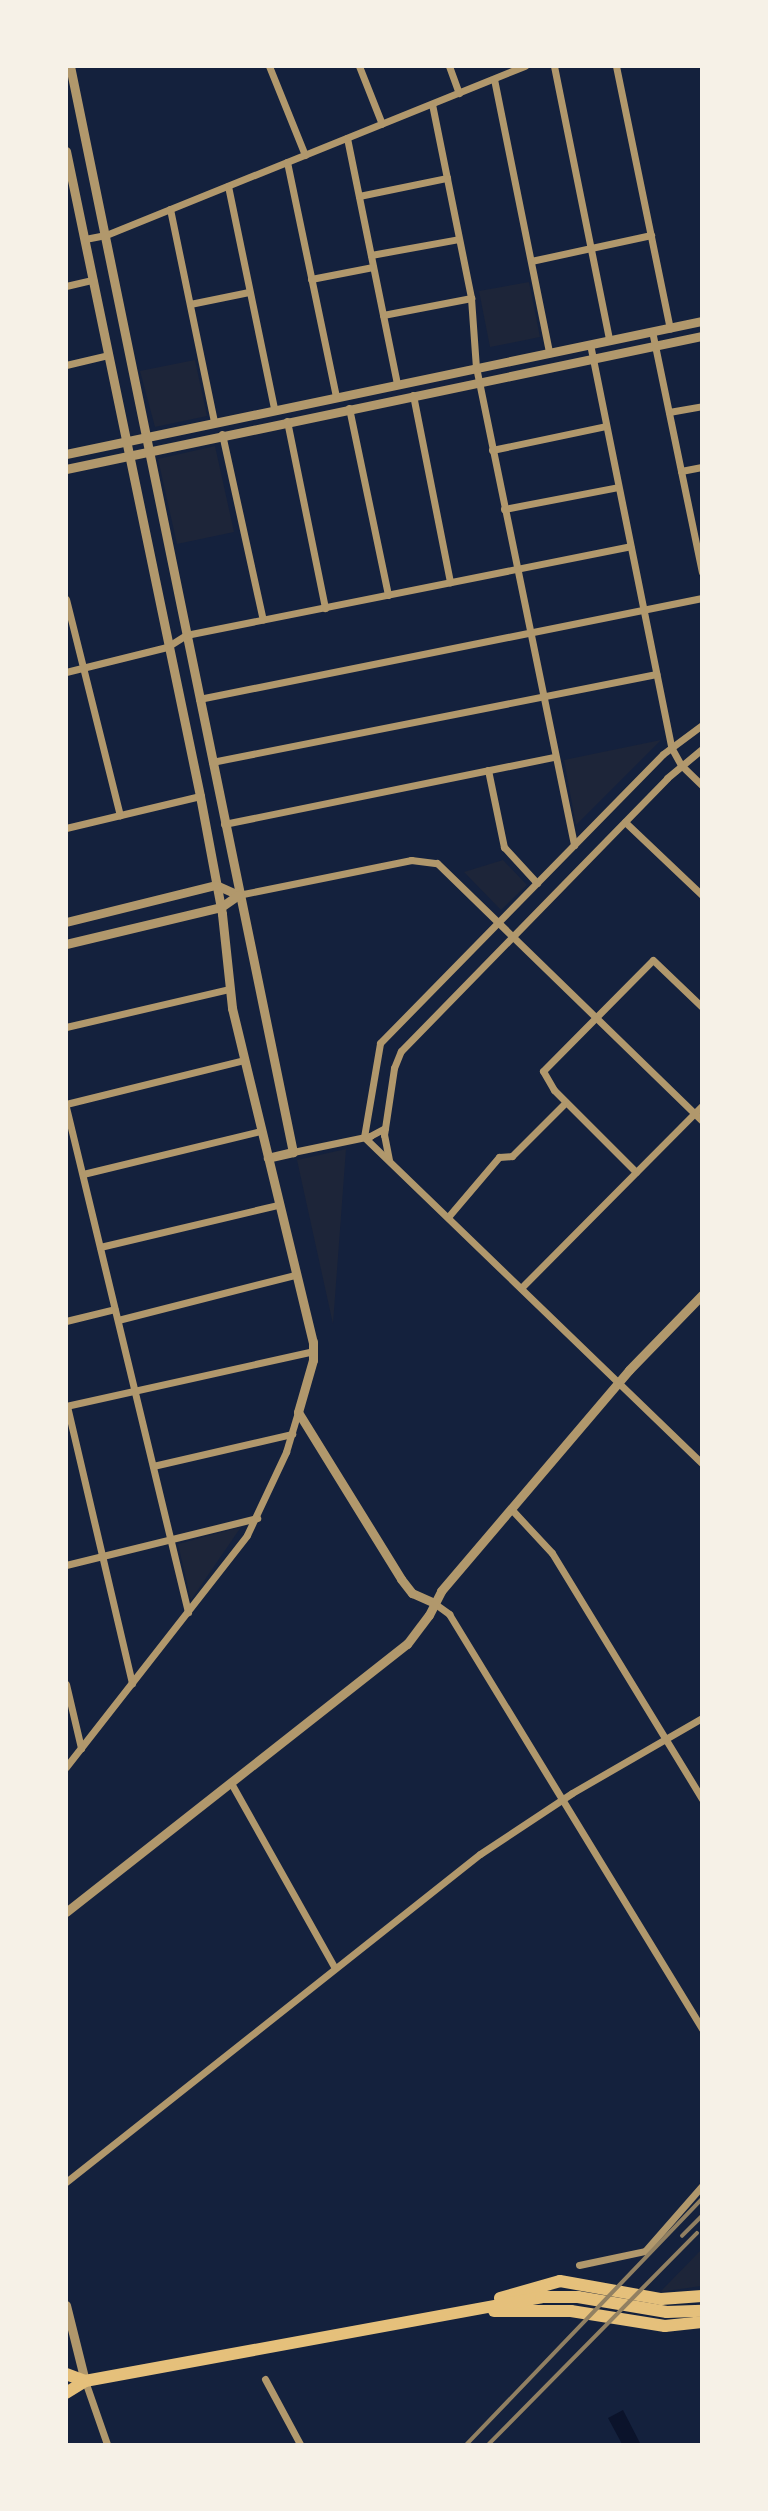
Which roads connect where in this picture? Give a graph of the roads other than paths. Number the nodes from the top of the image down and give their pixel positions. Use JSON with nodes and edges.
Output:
{"nodes":[{"id":1,"x":70,"y":66,"type":"edge"},
{"id":2,"x":269,"y":66,"type":"edge"},
{"id":3,"x":359,"y":66,"type":"edge"},
{"id":4,"x":449,"y":66,"type":"edge"},
{"id":5,"x":525,"y":66,"type":"edge"},
{"id":6,"x":554,"y":66,"type":"edge"},
{"id":7,"x":616,"y":66,"type":"edge"},
{"id":8,"x":495,"y":79,"type":"junction"},
{"id":9,"x":459,"y":93,"type":"junction"},
{"id":10,"x":432,"y":104,"type":"junction"},
{"id":11,"x":382,"y":124,"type":"junction"},
{"id":12,"x":347,"y":138,"type":"junction"},
{"id":13,"x":66,"y":151,"type":"edge"},
{"id":14,"x":305,"y":155,"type":"junction"},
{"id":15,"x":287,"y":162,"type":"junction"},
{"id":16,"x":447,"y":178,"type":"junction"},
{"id":17,"x":228,"y":186,"type":"junction"},
{"id":18,"x":359,"y":196,"type":"junction"},
{"id":19,"x":170,"y":209,"type":"junction"},
{"id":20,"x":106,"y":235,"type":"junction"},
{"id":21,"x":651,"y":235,"type":"junction"},
{"id":22,"x":85,"y":239,"type":"junction"},
{"id":23,"x":459,"y":239,"type":"junction"},
{"id":24,"x":590,"y":248,"type":"junction"},
{"id":25,"x":371,"y":255,"type":"junction"},
{"id":26,"x":530,"y":261,"type":"junction"},
{"id":27,"x":373,"y":267,"type":"junction"},
{"id":28,"x":311,"y":279,"type":"junction"},
{"id":29,"x":93,"y":280,"type":"junction"},
{"id":30,"x":66,"y":286,"type":"edge"},
{"id":31,"x":249,"y":292,"type":"junction"},
{"id":32,"x":471,"y":298,"type":"junction"},
{"id":33,"x":190,"y":304,"type":"junction"},
{"id":34,"x":383,"y":315,"type":"junction"},
{"id":35,"x":702,"y":321,"type":"edge"},
{"id":36,"x":670,"y":328,"type":"junction"},
{"id":37,"x":652,"y":331,"type":"junction"},
{"id":38,"x":702,"y":336,"type":"edge"},
{"id":39,"x":608,"y":340,"type":"junction"},
{"id":40,"x":590,"y":344,"type":"junction"},
{"id":41,"x":655,"y":346,"type":"junction"},
{"id":42,"x":549,"y":352,"type":"junction"},
{"id":43,"x":108,"y":355,"type":"junction"},
{"id":44,"x":593,"y":358,"type":"junction"},
{"id":45,"x":66,"y":365,"type":"edge"},
{"id":46,"x":476,"y":367,"type":"junction"},
{"id":47,"x":478,"y":382,"type":"junction"},
{"id":48,"x":397,"y":383,"type":"junction"},
{"id":49,"x":412,"y":395,"type":"junction"},
{"id":50,"x":336,"y":396,"type":"junction"},
{"id":51,"x":702,"y":406,"type":"edge"},
{"id":52,"x":274,"y":408,"type":"junction"},
{"id":53,"x":349,"y":408,"type":"junction"},
{"id":54,"x":668,"y":412,"type":"junction"},
{"id":55,"x":214,"y":421,"type":"junction"},
{"id":56,"x":287,"y":421,"type":"junction"},
{"id":57,"x":606,"y":426,"type":"junction"},
{"id":58,"x":222,"y":434,"type":"junction"},
{"id":59,"x":145,"y":435,"type":"junction"},
{"id":60,"x":125,"y":439,"type":"junction"},
{"id":61,"x":149,"y":449,"type":"junction"},
{"id":62,"x":492,"y":450,"type":"junction"},
{"id":63,"x":66,"y":454,"type":"edge"},
{"id":64,"x":129,"y":454,"type":"junction"},
{"id":65,"x":702,"y":467,"type":"edge"},
{"id":66,"x":66,"y":469,"type":"edge"},
{"id":67,"x":681,"y":471,"type":"junction"},
{"id":68,"x":618,"y":487,"type":"junction"},
{"id":69,"x":504,"y":509,"type":"junction"},
{"id":70,"x":697,"y":532,"type":"edge"},
{"id":71,"x":630,"y":546,"type":"junction"},
{"id":72,"x":516,"y":569,"type":"junction"},
{"id":73,"x":702,"y":572,"type":"edge"},
{"id":74,"x":450,"y":582,"type":"junction"},
{"id":75,"x":388,"y":595,"type":"junction"},
{"id":76,"x":702,"y":598,"type":"edge"},
{"id":77,"x":66,"y":599,"type":"edge"},
{"id":78,"x":325,"y":608,"type":"junction"},
{"id":79,"x":643,"y":610,"type":"junction"},
{"id":80,"x":263,"y":620,"type":"junction"},
{"id":81,"x":529,"y":633,"type":"junction"},
{"id":82,"x":186,"y":635,"type":"junction"},
{"id":83,"x":167,"y":647,"type":"junction"},
{"id":84,"x":83,"y":668,"type":"junction"},
{"id":85,"x":66,"y":672,"type":"edge"},
{"id":86,"x":656,"y":674,"type":"junction"},
{"id":87,"x":542,"y":696,"type":"junction"},
{"id":88,"x":199,"y":699,"type":"junction"},
{"id":89,"x":702,"y":725,"type":"edge"},
{"id":90,"x":671,"y":747,"type":"junction"},
{"id":91,"x":702,"y":749,"type":"edge"},
{"id":92,"x":554,"y":757,"type":"junction"},
{"id":93,"x":212,"y":762,"type":"junction"},
{"id":94,"x":681,"y":765,"type":"junction"},
{"id":95,"x":488,"y":771,"type":"junction"},
{"id":96,"x":702,"y":785,"type":"edge"},
{"id":97,"x":200,"y":796,"type":"junction"},
{"id":98,"x":120,"y":815,"type":"junction"},
{"id":99,"x":625,"y":822,"type":"junction"},
{"id":100,"x":225,"y":824,"type":"junction"},
{"id":101,"x":66,"y":828,"type":"edge"},
{"id":102,"x":575,"y":845,"type":"junction"},
{"id":103,"x":537,"y":883,"type":"junction"},
{"id":104,"x":216,"y":885,"type":"junction"},
{"id":105,"x":238,"y":895,"type":"junction"},
{"id":106,"x":702,"y":895,"type":"edge"},
{"id":107,"x":220,"y":906,"type":"junction"},
{"id":108,"x":498,"y":921,"type":"junction"},
{"id":109,"x":66,"y":922,"type":"edge"},
{"id":110,"x":514,"y":937,"type":"junction"},
{"id":111,"x":66,"y":944,"type":"edge"},
{"id":112,"x":229,"y":989,"type":"junction"},
{"id":113,"x":702,"y":1007,"type":"edge"},
{"id":114,"x":595,"y":1018,"type":"junction"},
{"id":115,"x":66,"y":1027,"type":"edge"},
{"id":116,"x":244,"y":1060,"type":"junction"},
{"id":117,"x":566,"y":1102,"type":"junction"},
{"id":118,"x":66,"y":1106,"type":"edge"},
{"id":119,"x":702,"y":1106,"type":"edge"},
{"id":120,"x":694,"y":1114,"type":"junction"},
{"id":121,"x":702,"y":1121,"type":"edge"},
{"id":122,"x":69,"y":1125,"type":"edge"},
{"id":123,"x":385,"y":1128,"type":"junction"},
{"id":124,"x":261,"y":1131,"type":"junction"},
{"id":125,"x":364,"y":1137,"type":"junction"},
{"id":126,"x":293,"y":1152,"type":"junction"},
{"id":127,"x":268,"y":1158,"type":"junction"},
{"id":128,"x":389,"y":1160,"type":"junction"},
{"id":129,"x":636,"y":1172,"type":"junction"},
{"id":130,"x":83,"y":1174,"type":"junction"},
{"id":131,"x":278,"y":1205,"type":"junction"},
{"id":132,"x":448,"y":1217,"type":"junction"},
{"id":133,"x":100,"y":1247,"type":"junction"},
{"id":134,"x":295,"y":1275,"type":"junction"},
{"id":135,"x":521,"y":1288,"type":"junction"},
{"id":136,"x":702,"y":1295,"type":"edge"},
{"id":137,"x":115,"y":1310,"type":"junction"},
{"id":138,"x":118,"y":1320,"type":"junction"},
{"id":139,"x":66,"y":1321,"type":"edge"},
{"id":140,"x":314,"y":1351,"type":"junction"},
{"id":141,"x":619,"y":1383,"type":"junction"},
{"id":142,"x":135,"y":1390,"type":"junction"},
{"id":143,"x":67,"y":1406,"type":"edge"},
{"id":144,"x":298,"y":1412,"type":"junction"},
{"id":145,"x":292,"y":1434,"type":"junction"},
{"id":146,"x":702,"y":1462,"type":"edge"},
{"id":147,"x":153,"y":1466,"type":"junction"},
{"id":148,"x":513,"y":1511,"type":"junction"},
{"id":149,"x":257,"y":1518,"type":"junction"},
{"id":150,"x":171,"y":1539,"type":"junction"},
{"id":151,"x":102,"y":1556,"type":"junction"},
{"id":152,"x":66,"y":1565,"type":"edge"},
{"id":153,"x":433,"y":1603,"type":"junction"},
{"id":154,"x":188,"y":1612,"type":"junction"},
{"id":155,"x":66,"y":1684,"type":"edge"},
{"id":156,"x":132,"y":1684,"type":"junction"},
{"id":157,"x":702,"y":1718,"type":"edge"},
{"id":158,"x":665,"y":1739,"type":"junction"},
{"id":159,"x":81,"y":1748,"type":"junction"},
{"id":160,"x":66,"y":1767,"type":"edge"},
{"id":161,"x":231,"y":1783,"type":"junction"},
{"id":162,"x":563,"y":1798,"type":"junction"},
{"id":163,"x":702,"y":1799,"type":"edge"},
{"id":164,"x":66,"y":1912,"type":"edge"},
{"id":165,"x":335,"y":1968,"type":"junction"},
{"id":166,"x":702,"y":2029,"type":"edge"},
{"id":167,"x":66,"y":2182,"type":"edge"},
{"id":168,"x":702,"y":2186,"type":"edge"},
{"id":169,"x":579,"y":2265,"type":"dead end"},
{"id":170,"x":702,"y":2296,"type":"edge"},
{"id":171,"x":702,"y":2304,"type":"edge"},
{"id":172,"x":66,"y":2305,"type":"edge"},
{"id":173,"x":469,"y":2310,"type":"junction"},
{"id":174,"x":702,"y":2311,"type":"edge"},
{"id":175,"x":679,"y":2312,"type":"junction"},
{"id":176,"x":702,"y":2322,"type":"edge"},
{"id":177,"x":66,"y":2374,"type":"edge"},
{"id":178,"x":265,"y":2379,"type":"dead end"},
{"id":179,"x":85,"y":2382,"type":"junction"},
{"id":180,"x":66,"y":2393,"type":"edge"},
{"id":181,"x":107,"y":2445,"type":"edge"},
{"id":182,"x":300,"y":2445,"type":"edge"}],
"edges":[{"from":1,"to":20,"type":"street"},
{"from":2,"to":14,"type":"street"},
{"from":3,"to":11,"type":"street"},
{"from":4,"to":9,"type":"street"},
{"from":5,"to":8,"type":"street"},
{"from":6,"to":24,"type":"street"},
{"from":7,"to":21,"type":"street"},
{"from":8,"to":9,"type":"street"},
{"from":8,"to":26,"type":"street"},
{"from":9,"to":10,"type":"street"},
{"from":10,"to":11,"type":"street"},
{"from":10,"to":16,"type":"street"},
{"from":11,"to":12,"type":"street"},
{"from":12,"to":14,"type":"street"},
{"from":12,"to":18,"type":"street"},
{"from":13,"to":22,"type":"street"},
{"from":14,"to":15,"type":"street"},
{"from":15,"to":17,"type":"street"},
{"from":15,"to":28,"type":"street"},
{"from":16,"to":18,"type":"street"},
{"from":16,"to":23,"type":"street"},
{"from":17,"to":19,"type":"street"},
{"from":17,"to":31,"type":"street"},
{"from":18,"to":25,"type":"street"},
{"from":19,"to":20,"type":"street"},
{"from":19,"to":33,"type":"street"},
{"from":20,"to":22,"type":"street"},
{"from":20,"to":59,"type":"street"},
{"from":21,"to":24,"type":"street"},
{"from":21,"to":36,"type":"street"},
{"from":22,"to":29,"type":"street"},
{"from":23,"to":25,"type":"street"},
{"from":23,"to":32,"type":"street"},
{"from":24,"to":26,"type":"street"},
{"from":24,"to":39,"type":"street"},
{"from":25,"to":27,"type":"street"},
{"from":26,"to":42,"type":"street"},
{"from":27,"to":28,"type":"street"},
{"from":27,"to":34,"type":"street"},
{"from":28,"to":50,"type":"street"},
{"from":29,"to":30,"type":"street"},
{"from":29,"to":43,"type":"street"},
{"from":31,"to":33,"type":"street"},
{"from":31,"to":52,"type":"street"},
{"from":32,"to":34,"type":"street"},
{"from":32,"to":46,"type":"street"},
{"from":33,"to":55,"type":"street"},
{"from":34,"to":48,"type":"street"},
{"from":35,"to":36,"type":"street"},
{"from":36,"to":37,"type":"street"},
{"from":37,"to":39,"type":"street"},
{"from":37,"to":41,"type":"street"},
{"from":38,"to":41,"type":"street"},
{"from":39,"to":40,"type":"street"},
{"from":40,"to":42,"type":"street"},
{"from":40,"to":44,"type":"street"},
{"from":41,"to":44,"type":"street"},
{"from":41,"to":54,"type":"street"},
{"from":42,"to":46,"type":"street"},
{"from":43,"to":45,"type":"street"},
{"from":43,"to":60,"type":"street"},
{"from":44,"to":47,"type":"street"},
{"from":44,"to":57,"type":"street"},
{"from":46,"to":47,"type":"street"},
{"from":46,"to":48,"type":"street"},
{"from":47,"to":49,"type":"street"},
{"from":47,"to":62,"type":"street"},
{"from":48,"to":50,"type":"street"},
{"from":49,"to":53,"type":"street"},
{"from":49,"to":74,"type":"street"},
{"from":50,"to":52,"type":"street"},
{"from":51,"to":54,"type":"street"},
{"from":52,"to":55,"type":"street"},
{"from":53,"to":56,"type":"street"},
{"from":53,"to":75,"type":"street"},
{"from":54,"to":67,"type":"street"},
{"from":55,"to":59,"type":"street"},
{"from":56,"to":58,"type":"street"},
{"from":56,"to":78,"type":"street"},
{"from":57,"to":62,"type":"street"},
{"from":57,"to":68,"type":"street"},
{"from":58,"to":61,"type":"street"},
{"from":58,"to":80,"type":"street"},
{"from":59,"to":60,"type":"street"},
{"from":59,"to":61,"type":"street"},
{"from":60,"to":63,"type":"street"},
{"from":60,"to":64,"type":"street"},
{"from":61,"to":64,"type":"street"},
{"from":61,"to":82,"type":"street"},
{"from":62,"to":69,"type":"street"},
{"from":64,"to":66,"type":"street"},
{"from":64,"to":83,"type":"street"},
{"from":65,"to":67,"type":"street"},
{"from":67,"to":70,"type":"street"},
{"from":68,"to":69,"type":"street"},
{"from":68,"to":71,"type":"street"},
{"from":69,"to":72,"type":"street"},
{"from":70,"to":73,"type":"street"},
{"from":71,"to":72,"type":"street"},
{"from":71,"to":79,"type":"street"},
{"from":72,"to":74,"type":"street"},
{"from":72,"to":81,"type":"street"},
{"from":74,"to":75,"type":"street"},
{"from":75,"to":78,"type":"street"},
{"from":76,"to":79,"type":"street"},
{"from":77,"to":84,"type":"street"},
{"from":78,"to":80,"type":"street"},
{"from":79,"to":81,"type":"street"},
{"from":79,"to":86,"type":"street"},
{"from":80,"to":82,"type":"street"},
{"from":81,"to":87,"type":"street"},
{"from":81,"to":88,"type":"street"},
{"from":82,"to":83,"type":"street"},
{"from":82,"to":88,"type":"street"},
{"from":83,"to":84,"type":"street"},
{"from":83,"to":97,"type":"street"},
{"from":84,"to":85,"type":"street"},
{"from":84,"to":98,"type":"street"},
{"from":86,"to":87,"type":"street"},
{"from":86,"to":90,"type":"street"},
{"from":87,"to":92,"type":"street"},
{"from":87,"to":93,"type":"street"},
{"from":88,"to":93,"type":"street"},
{"from":89,"to":90,"type":"street"},
{"from":90,"to":94,"type":"street"},
{"from":90,"to":102,"type":"street"},
{"from":91,"to":94,"type":"street"},
{"from":92,"to":95,"type":"street"},
{"from":92,"to":102,"type":"street"},
{"from":93,"to":100,"type":"street"},
{"from":94,"to":96,"type":"street"},
{"from":94,"to":99,"type":"street"},
{"from":95,"to":100,"type":"street"},
{"from":95,"to":103,"type":"street"},
{"from":97,"to":98,"type":"street"},
{"from":97,"to":104,"type":"street"},
{"from":98,"to":101,"type":"street"},
{"from":99,"to":106,"type":"street"},
{"from":99,"to":110,"type":"street"},
{"from":100,"to":105,"type":"street"},
{"from":102,"to":103,"type":"street"},
{"from":103,"to":108,"type":"street"},
{"from":104,"to":105,"type":"street"},
{"from":104,"to":107,"type":"street"},
{"from":104,"to":109,"type":"street"},
{"from":105,"to":107,"type":"street"},
{"from":105,"to":108,"type":"street"},
{"from":105,"to":126,"type":"street"},
{"from":107,"to":111,"type":"street"},
{"from":107,"to":112,"type":"street"},
{"from":108,"to":110,"type":"street"},
{"from":108,"to":125,"type":"street"},
{"from":110,"to":114,"type":"street"},
{"from":110,"to":123,"type":"street"},
{"from":112,"to":115,"type":"street"},
{"from":112,"to":116,"type":"street"},
{"from":113,"to":114,"type":"street"},
{"from":114,"to":117,"type":"street"},
{"from":114,"to":120,"type":"street"},
{"from":116,"to":118,"type":"street"},
{"from":116,"to":124,"type":"street"},
{"from":117,"to":129,"type":"street"},
{"from":117,"to":132,"type":"street"},
{"from":118,"to":122,"type":"street"},
{"from":119,"to":120,"type":"street"},
{"from":120,"to":121,"type":"street"},
{"from":120,"to":129,"type":"street"},
{"from":122,"to":130,"type":"street"},
{"from":123,"to":125,"type":"street"},
{"from":123,"to":128,"type":"street"},
{"from":124,"to":127,"type":"street"},
{"from":124,"to":130,"type":"street"},
{"from":125,"to":126,"type":"street"},
{"from":125,"to":128,"type":"street"},
{"from":126,"to":127,"type":"street"},
{"from":127,"to":131,"type":"street"},
{"from":128,"to":132,"type":"street"},
{"from":129,"to":135,"type":"street"},
{"from":130,"to":133,"type":"street"},
{"from":131,"to":133,"type":"street"},
{"from":131,"to":134,"type":"street"},
{"from":132,"to":135,"type":"street"},
{"from":133,"to":137,"type":"street"},
{"from":134,"to":138,"type":"street"},
{"from":134,"to":140,"type":"street"},
{"from":135,"to":141,"type":"street"},
{"from":136,"to":141,"type":"street"},
{"from":137,"to":138,"type":"street"},
{"from":137,"to":139,"type":"street"},
{"from":138,"to":142,"type":"street"},
{"from":140,"to":142,"type":"street"},
{"from":140,"to":144,"type":"street"},
{"from":141,"to":146,"type":"street"},
{"from":141,"to":148,"type":"street"},
{"from":142,"to":143,"type":"street"},
{"from":142,"to":147,"type":"street"},
{"from":143,"to":151,"type":"street"},
{"from":144,"to":145,"type":"street"},
{"from":144,"to":153,"type":"street"},
{"from":145,"to":147,"type":"street"},
{"from":145,"to":149,"type":"street"},
{"from":147,"to":150,"type":"street"},
{"from":148,"to":153,"type":"street"},
{"from":148,"to":158,"type":"street"},
{"from":149,"to":150,"type":"street"},
{"from":149,"to":154,"type":"street"},
{"from":150,"to":151,"type":"street"},
{"from":150,"to":154,"type":"street"},
{"from":151,"to":152,"type":"street"},
{"from":151,"to":156,"type":"street"},
{"from":153,"to":161,"type":"street"},
{"from":153,"to":162,"type":"street"},
{"from":154,"to":156,"type":"street"},
{"from":155,"to":159,"type":"street"},
{"from":156,"to":159,"type":"street"},
{"from":157,"to":158,"type":"street"},
{"from":158,"to":162,"type":"street"},
{"from":158,"to":163,"type":"street"},
{"from":159,"to":160,"type":"street"},
{"from":161,"to":164,"type":"street"},
{"from":161,"to":165,"type":"street"},
{"from":162,"to":165,"type":"street"},
{"from":162,"to":166,"type":"street"},
{"from":165,"to":167,"type":"street"},
{"from":168,"to":169,"type":"street"},
{"from":170,"to":173,"type":"main road"},
{"from":171,"to":175,"type":"main road"},
{"from":172,"to":179,"type":"street"},
{"from":173,"to":175,"type":"main road"},
{"from":173,"to":176,"type":"main road"},
{"from":173,"to":179,"type":"main road"},
{"from":174,"to":175,"type":"main road"},
{"from":177,"to":179,"type":"main road"},
{"from":178,"to":182,"type":"street"},
{"from":179,"to":180,"type":"main road"},
{"from":179,"to":181,"type":"street"}]}
